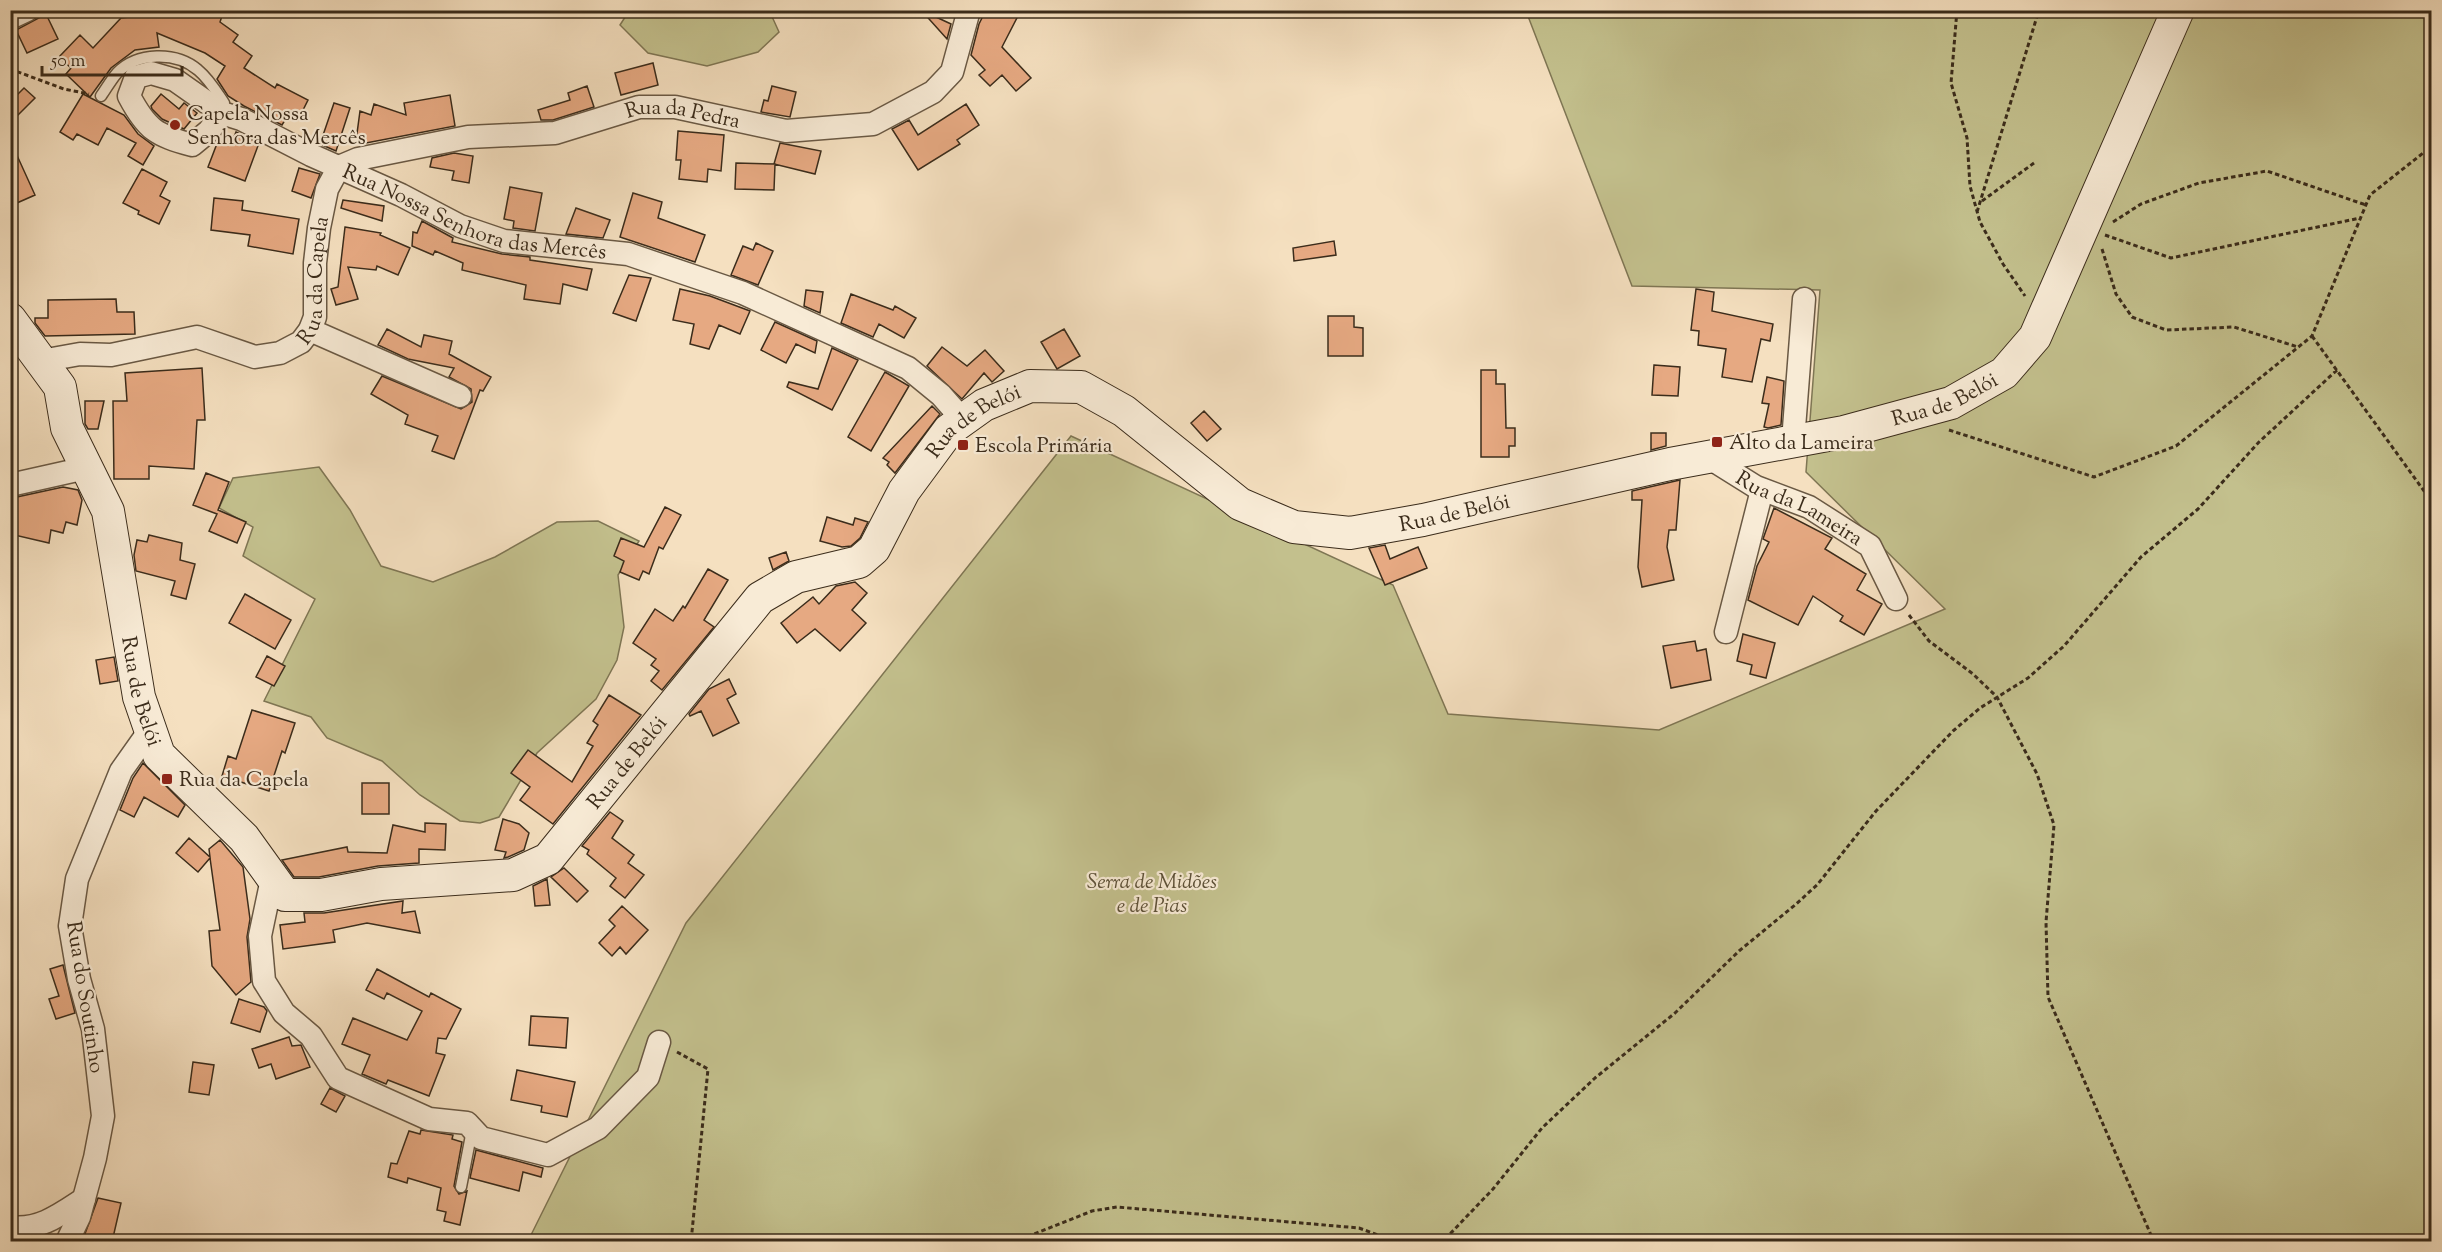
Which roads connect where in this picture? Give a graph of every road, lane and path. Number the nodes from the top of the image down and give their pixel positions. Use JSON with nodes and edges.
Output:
{"nodes":[{"id":1,"x":27,"y":10,"type":"edge"},
{"id":2,"x":969,"y":10,"type":"edge"},
{"id":3,"x":1957,"y":10,"type":"edge"},
{"id":4,"x":2039,"y":10,"type":"edge"},
{"id":5,"x":2178,"y":10,"type":"edge"},
{"id":6,"x":10,"y":18,"type":"edge"},
{"id":7,"x":10,"y":69,"type":"edge"},
{"id":8,"x":100,"y":96,"type":"joint"},
{"id":9,"x":222,"y":113,"type":"joint"},
{"id":10,"x":2432,"y":146,"type":"edge"},
{"id":11,"x":2034,"y":163,"type":"dead end"},
{"id":12,"x":339,"y":167,"type":"junction"},
{"id":13,"x":1981,"y":202,"type":"junction"},
{"id":14,"x":2366,"y":205,"type":"junction"},
{"id":15,"x":1977,"y":212,"type":"junction"},
{"id":16,"x":2361,"y":218,"type":"junction"},
{"id":17,"x":2090,"y":230,"type":"junction"},
{"id":18,"x":1803,"y":299,"type":"dead end"},
{"id":19,"x":2046,"y":311,"type":"junction"},
{"id":20,"x":10,"y":319,"type":"edge"},
{"id":21,"x":310,"y":330,"type":"junction"},
{"id":22,"x":2312,"y":336,"type":"junction"},
{"id":23,"x":2298,"y":347,"type":"junction"},
{"id":24,"x":29,"y":350,"type":"edge"},
{"id":25,"x":2337,"y":370,"type":"junction"},
{"id":26,"x":460,"y":396,"type":"dead end"},
{"id":27,"x":963,"y":420,"type":"junction"},
{"id":28,"x":1948,"y":430,"type":"dead end"},
{"id":29,"x":1793,"y":441,"type":"junction"},
{"id":30,"x":1708,"y":457,"type":"junction"},
{"id":31,"x":86,"y":468,"type":"junction"},
{"id":32,"x":10,"y":485,"type":"edge"},
{"id":33,"x":1762,"y":490,"type":"junction"},
{"id":34,"x":2432,"y":502,"type":"edge"},
{"id":35,"x":1896,"y":599,"type":"joint"},
{"id":36,"x":1726,"y":632,"type":"dead end"},
{"id":37,"x":1997,"y":697,"type":"junction"},
{"id":38,"x":150,"y":730,"type":"junction"},
{"id":39,"x":272,"y":879,"type":"junction"},
{"id":40,"x":659,"y":1042,"type":"joint"},
{"id":41,"x":472,"y":1129,"type":"junction"},
{"id":42,"x":461,"y":1187,"type":"dead end"},
{"id":43,"x":84,"y":1199,"type":"junction"},
{"id":44,"x":10,"y":1227,"type":"edge"},
{"id":45,"x":67,"y":1242,"type":"edge"},
{"id":46,"x":691,"y":1242,"type":"edge"},
{"id":47,"x":1022,"y":1242,"type":"edge"},
{"id":48,"x":1397,"y":1242,"type":"edge"},
{"id":49,"x":1438,"y":1242,"type":"edge"},
{"id":50,"x":2154,"y":1242,"type":"edge"}],
"edges":[{"from":1,"to":6,"type":"street"},
{"from":2,"to":12,"type":"street","name":"Rua da Pedra"},
{"from":3,"to":15,"type":"path"},
{"from":4,"to":13,"type":"path"},
{"from":5,"to":17,"type":"street","name":"Rua de Belói"},
{"from":7,"to":8,"type":"path"},
{"from":8,"to":9,"type":"lane","name":"Rua Nossa Senhora das Mercês"},
{"from":9,"to":12,"type":"street","name":"Rua Nossa Senhora das Mercês"},
{"from":10,"to":14,"type":"path"},
{"from":11,"to":13,"type":"path"},
{"from":12,"to":21,"type":"street","name":"Rua da Capela"},
{"from":12,"to":27,"type":"street","name":"Rua Nossa Senhora das Mercês"},
{"from":13,"to":15,"type":"path"},
{"from":14,"to":16,"type":"path"},
{"from":14,"to":17,"type":"path"},
{"from":15,"to":19,"type":"path"},
{"from":16,"to":17,"type":"path"},
{"from":16,"to":22,"type":"path"},
{"from":17,"to":19,"type":"street","name":"Rua de Belói"},
{"from":17,"to":23,"type":"path"},
{"from":18,"to":29,"type":"street"},
{"from":19,"to":29,"type":"street","name":"Rua de Belói"},
{"from":20,"to":24,"type":"street","name":"Rua de Belói"},
{"from":21,"to":24,"type":"street","name":"Rua da Capela"},
{"from":21,"to":26,"type":"street"},
{"from":22,"to":23,"type":"path"},
{"from":22,"to":25,"type":"path"},
{"from":23,"to":28,"type":"path"},
{"from":24,"to":31,"type":"street","name":"Rua de Belói"},
{"from":25,"to":34,"type":"path"},
{"from":25,"to":37,"type":"path"},
{"from":27,"to":30,"type":"street","name":"Rua de Belói"},
{"from":27,"to":39,"type":"street","name":"Rua de Belói"},
{"from":29,"to":30,"type":"street","name":"Rua de Belói"},
{"from":30,"to":33,"type":"street","name":"Rua da Lameira"},
{"from":31,"to":32,"type":"street"},
{"from":31,"to":38,"type":"street","name":"Rua de Belói"},
{"from":33,"to":35,"type":"street","name":"Rua da Lameira"},
{"from":33,"to":36,"type":"street"},
{"from":35,"to":37,"type":"path"},
{"from":37,"to":49,"type":"path"},
{"from":37,"to":50,"type":"path"},
{"from":38,"to":39,"type":"street","name":"Rua de Belói"},
{"from":38,"to":43,"type":"street","name":"Rua do Soutinho"},
{"from":39,"to":41,"type":"street"},
{"from":40,"to":41,"type":"street"},
{"from":40,"to":46,"type":"path"},
{"from":41,"to":42,"type":"lane"},
{"from":43,"to":44,"type":"street"},
{"from":43,"to":45,"type":"street","name":"Rua do Soutinho"},
{"from":47,"to":48,"type":"path"}]}
